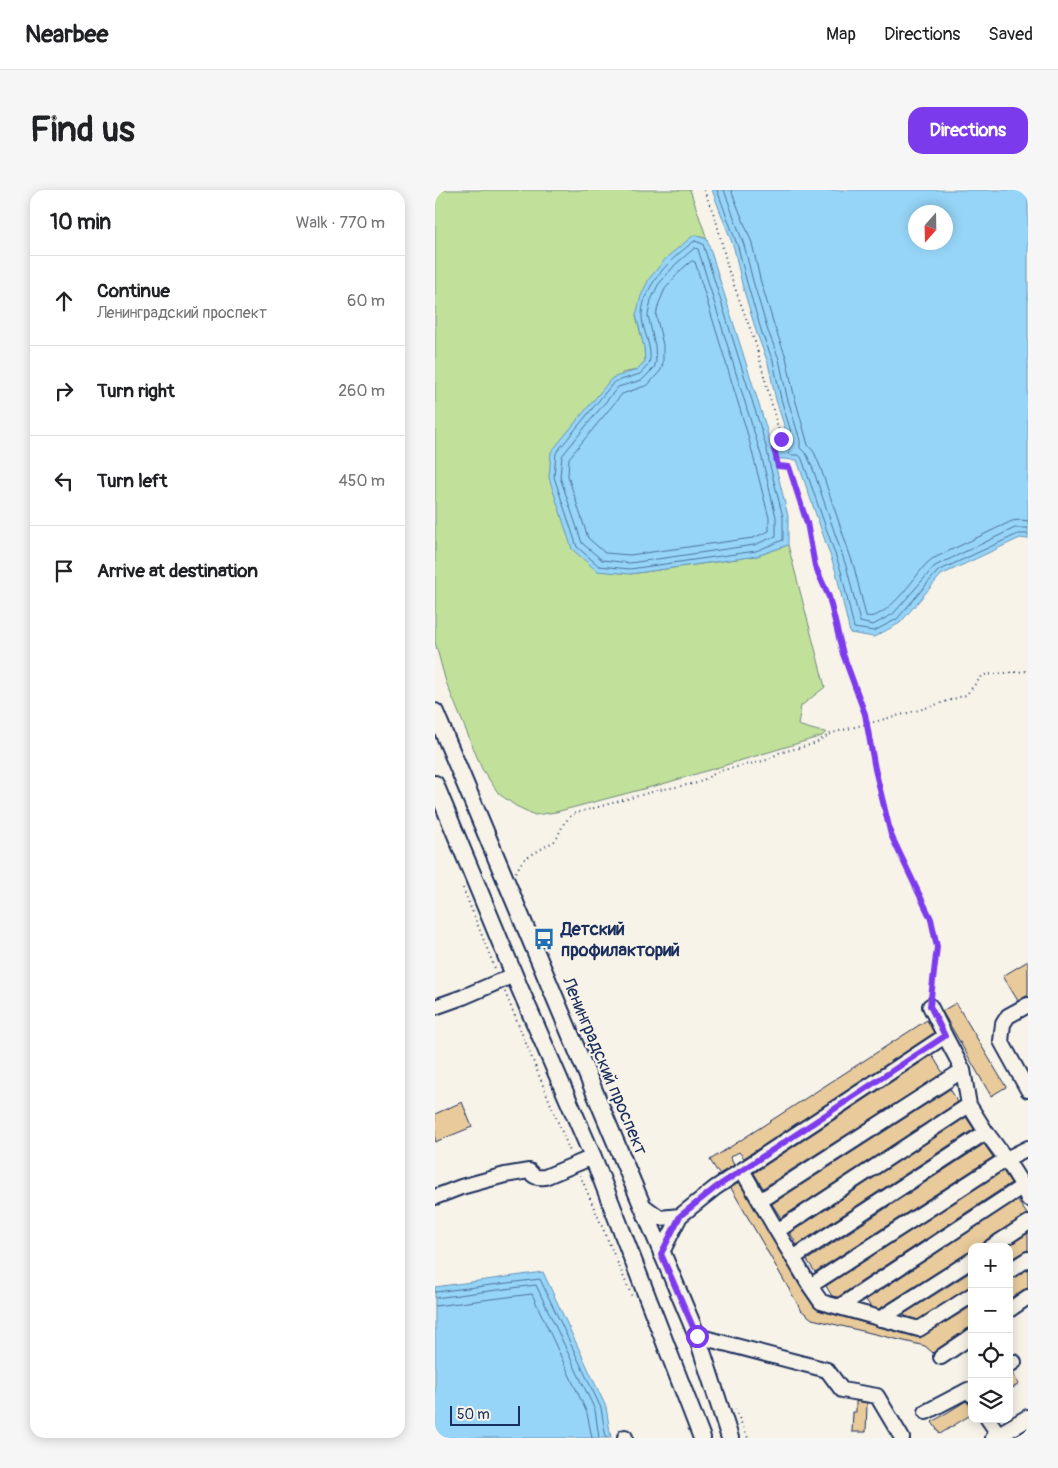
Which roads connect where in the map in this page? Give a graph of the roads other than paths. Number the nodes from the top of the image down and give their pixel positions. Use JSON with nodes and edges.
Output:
{"nodes":[{"id":1,"x":435,"y":712,"type":"edge"},
{"id":2,"x":435,"y":784,"type":"edge"},
{"id":3,"x":507,"y":978,"type":"junction"},
{"id":4,"x":1028,"y":1004,"type":"edge"},
{"id":5,"x":930,"y":1006,"type":"road end"},
{"id":6,"x":435,"y":1007,"type":"edge"},
{"id":7,"x":945,"y":1036,"type":"junction"},
{"id":8,"x":963,"y":1070,"type":"junction"},
{"id":9,"x":1026,"y":1081,"type":"edge"},
{"id":10,"x":969,"y":1105,"type":"junction"},
{"id":11,"x":986,"y":1132,"type":"junction"},
{"id":12,"x":1028,"y":1148,"type":"edge"},
{"id":13,"x":593,"y":1157,"type":"junction"},
{"id":14,"x":1007,"y":1159,"type":"junction"},
{"id":15,"x":742,"y":1170,"type":"junction"},
{"id":16,"x":1025,"y":1193,"type":"edge"},
{"id":17,"x":435,"y":1196,"type":"edge"},
{"id":18,"x":760,"y":1201,"type":"junction"},
{"id":19,"x":641,"y":1204,"type":"junction"},
{"id":20,"x":680,"y":1216,"type":"junction"},
{"id":21,"x":1028,"y":1223,"type":"edge"},
{"id":22,"x":777,"y":1232,"type":"junction"},
{"id":23,"x":997,"y":1243,"type":"edge"},
{"id":24,"x":661,"y":1254,"type":"junction"},
{"id":25,"x":793,"y":1258,"type":"junction"},
{"id":26,"x":1028,"y":1259,"type":"edge"},
{"id":27,"x":968,"y":1263,"type":"edge"},
{"id":28,"x":1013,"y":1268,"type":"edge"},
{"id":29,"x":810,"y":1286,"type":"junction"},
{"id":30,"x":1028,"y":1297,"type":"edge"},
{"id":31,"x":968,"y":1298,"type":"edge"},
{"id":32,"x":839,"y":1307,"type":"junction"},
{"id":33,"x":1013,"y":1307,"type":"edge"},
{"id":34,"x":880,"y":1319,"type":"junction"},
{"id":35,"x":697,"y":1336,"type":"junction"},
{"id":36,"x":968,"y":1339,"type":"edge"},
{"id":37,"x":941,"y":1357,"type":"dead end"},
{"id":38,"x":968,"y":1392,"type":"edge"},
{"id":39,"x":926,"y":1412,"type":"dead end"},
{"id":40,"x":1028,"y":1418,"type":"edge"},
{"id":41,"x":990,"y":1423,"type":"edge"},
{"id":42,"x":996,"y":1437,"type":"edge"},
{"id":43,"x":702,"y":1438,"type":"edge"},
{"id":44,"x":730,"y":1438,"type":"edge"},
{"id":45,"x":902,"y":1438,"type":"edge"}],
"edges":[{"from":1,"to":19,"type":"main road","name":"Ленинградский проспект"},
{"from":2,"to":3,"type":"main road"},
{"from":3,"to":6,"type":"street"},
{"from":3,"to":13,"type":"main road"},
{"from":4,"to":9,"type":"street"},
{"from":5,"to":7,"type":"street"},
{"from":7,"to":8,"type":"street"},
{"from":7,"to":15,"type":"street"},
{"from":8,"to":10,"type":"street"},
{"from":8,"to":18,"type":"street"},
{"from":10,"to":11,"type":"street"},
{"from":10,"to":22,"type":"street"},
{"from":11,"to":14,"type":"street"},
{"from":11,"to":25,"type":"street"},
{"from":12,"to":14,"type":"street"},
{"from":13,"to":17,"type":"street"},
{"from":13,"to":43,"type":"main road"},
{"from":14,"to":16,"type":"street"},
{"from":14,"to":29,"type":"street"},
{"from":15,"to":18,"type":"street"},
{"from":15,"to":20,"type":"street"},
{"from":16,"to":32,"type":"street"},
{"from":18,"to":22,"type":"street"},
{"from":19,"to":20,"type":"street"},
{"from":19,"to":24,"type":"main road","name":"Ленинградский проспект"},
{"from":20,"to":24,"type":"street"},
{"from":21,"to":23,"type":"street"},
{"from":22,"to":25,"type":"street"},
{"from":24,"to":35,"type":"main road","name":"Ленинградский проспект"},
{"from":25,"to":29,"type":"street"},
{"from":26,"to":28,"type":"street"},
{"from":27,"to":34,"type":"street"},
{"from":29,"to":32,"type":"street"},
{"from":30,"to":33,"type":"street"},
{"from":31,"to":34,"type":"street"},
{"from":32,"to":34,"type":"street"},
{"from":35,"to":44,"type":"main road","name":"Ленинградский проспект"},
{"from":35,"to":45,"type":"street"},
{"from":36,"to":37,"type":"street"},
{"from":38,"to":39,"type":"street"},
{"from":40,"to":42,"type":"main road"},
{"from":41,"to":42,"type":"street"}]}
